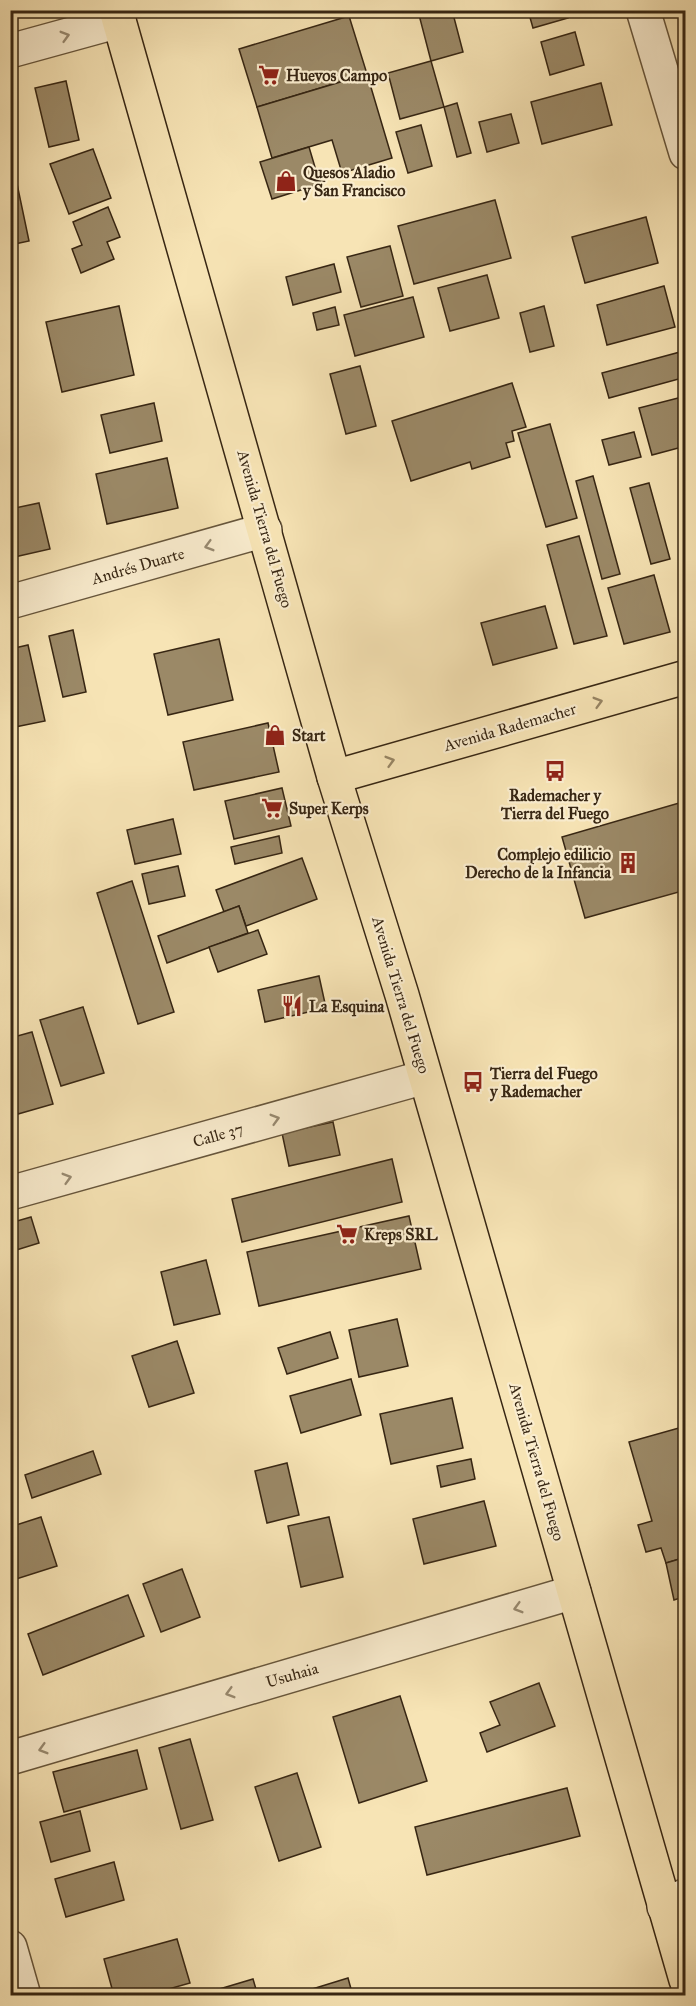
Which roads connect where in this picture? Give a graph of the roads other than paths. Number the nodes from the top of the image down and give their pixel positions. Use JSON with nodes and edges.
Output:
{"nodes":[{"id":1,"x":643,"y":10,"type":"edge"},
{"id":2,"x":117,"y":16,"type":"edge"},
{"id":3,"x":10,"y":51,"type":"edge"},
{"id":4,"x":686,"y":153,"type":"edge"},
{"id":5,"x":265,"y":530,"type":"junction"},
{"id":6,"x":10,"y":602,"type":"edge"},
{"id":7,"x":686,"y":677,"type":"edge"},
{"id":8,"x":334,"y":777,"type":"junction"},
{"id":9,"x":425,"y":1077,"type":"junction"},
{"id":10,"x":10,"y":1193,"type":"edge"},
{"id":11,"x":574,"y":1592,"type":"junction"},
{"id":12,"x":10,"y":1758,"type":"edge"},
{"id":13,"x":675,"y":1901,"type":"edge"},
{"id":14,"x":10,"y":1947,"type":"edge"},
{"id":15,"x":686,"y":1980,"type":"edge"},
{"id":16,"x":24,"y":1995,"type":"edge"}],
"edges":[{"from":1,"to":4,"type":"street"},
{"from":3,"to":2,"type":"street","one_way":true},
{"from":2,"to":5,"type":"main road","name":"Avenida Tierra del Fuego"},
{"from":5,"to":6,"type":"street","name":"Andrés Duarte","one_way":true},
{"from":5,"to":8,"type":"main road","name":"Avenida Tierra del Fuego"},
{"from":8,"to":7,"type":"main road","name":"Avenida Rademacher","one_way":true},
{"from":8,"to":9,"type":"main road","name":"Avenida Tierra del Fuego"},
{"from":10,"to":9,"type":"street","name":"Calle 37","one_way":true},
{"from":9,"to":11,"type":"main road","name":"Avenida Tierra del Fuego"},
{"from":11,"to":12,"type":"street","name":"Usuhaia","one_way":true},
{"from":11,"to":13,"type":"main road","name":"Avenida Tierra del Fuego"},
{"from":13,"to":15,"type":"main road","name":"Avenida Tierra del Fuego"},
{"from":14,"to":16,"type":"street"}]}
